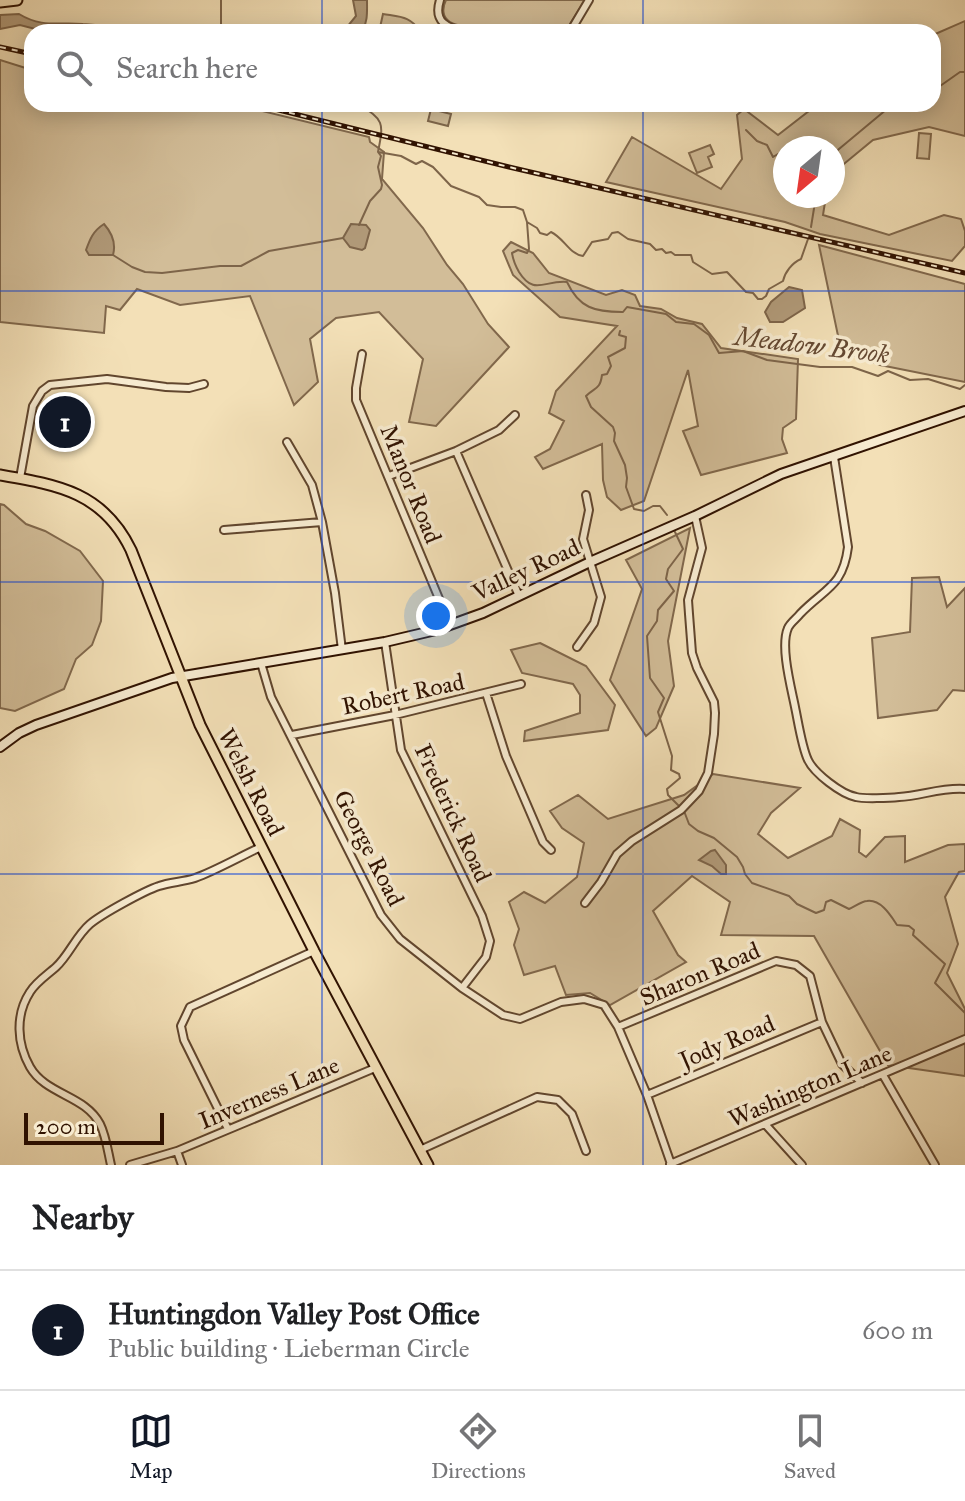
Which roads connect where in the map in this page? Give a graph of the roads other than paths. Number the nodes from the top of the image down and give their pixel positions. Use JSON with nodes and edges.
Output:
{"nodes":[{"id":1,"x":17,"y":0,"type":"edge"},
{"id":2,"x":440,"y":0,"type":"edge"},
{"id":3,"x":589,"y":0,"type":"edge"},
{"id":4,"x":0,"y":2,"type":"edge"},
{"id":5,"x":445,"y":24,"type":"edge"},
{"id":6,"x":575,"y":24,"type":"edge"},
{"id":7,"x":362,"y":354,"type":"dead end"},
{"id":8,"x":204,"y":384,"type":"dead end"},
{"id":9,"x":965,"y":411,"type":"edge"},
{"id":10,"x":515,"y":415,"type":"dead end"},
{"id":11,"x":287,"y":442,"type":"dead end"},
{"id":12,"x":456,"y":451,"type":"junction"},
{"id":13,"x":834,"y":457,"type":"junction"},
{"id":14,"x":0,"y":475,"type":"edge"},
{"id":15,"x":389,"y":476,"type":"junction"},
{"id":16,"x":20,"y":478,"type":"junction"},
{"id":17,"x":586,"y":495,"type":"dead end"},
{"id":18,"x":695,"y":516,"type":"junction"},
{"id":19,"x":322,"y":522,"type":"junction"},
{"id":20,"x":224,"y":530,"type":"dead end"},
{"id":21,"x":590,"y":562,"type":"junction"},
{"id":22,"x":519,"y":596,"type":"junction"},
{"id":23,"x":450,"y":625,"type":"junction"},
{"id":24,"x":385,"y":642,"type":"junction"},
{"id":25,"x":577,"y":647,"type":"dead end"},
{"id":26,"x":342,"y":650,"type":"junction"},
{"id":27,"x":261,"y":663,"type":"junction"},
{"id":28,"x":180,"y":677,"type":"junction"},
{"id":29,"x":521,"y":684,"type":"dead end"},
{"id":30,"x":486,"y":693,"type":"junction"},
{"id":31,"x":395,"y":715,"type":"junction"},
{"id":32,"x":292,"y":735,"type":"junction"},
{"id":33,"x":0,"y":747,"type":"edge"},
{"id":34,"x":965,"y":789,"type":"edge"},
{"id":35,"x":261,"y":847,"type":"junction"},
{"id":36,"x":551,"y":850,"type":"dead end"},
{"id":37,"x":585,"y":903,"type":"dead end"},
{"id":38,"x":314,"y":951,"type":"junction"},
{"id":39,"x":462,"y":988,"type":"junction"},
{"id":40,"x":822,"y":1022,"type":"junction"},
{"id":41,"x":618,"y":1027,"type":"junction"},
{"id":42,"x":965,"y":1039,"type":"edge"},
{"id":43,"x":375,"y":1068,"type":"junction"},
{"id":44,"x":883,"y":1075,"type":"junction"},
{"id":45,"x":862,"y":1083,"type":"junction"},
{"id":46,"x":647,"y":1095,"type":"junction"},
{"id":47,"x":765,"y":1124,"type":"junction"},
{"id":48,"x":228,"y":1129,"type":"junction"},
{"id":49,"x":420,"y":1150,"type":"junction"},
{"id":50,"x":177,"y":1151,"type":"junction"},
{"id":51,"x":586,"y":1151,"type":"dead end"},
{"id":52,"x":111,"y":1165,"type":"edge"},
{"id":53,"x":130,"y":1165,"type":"edge"},
{"id":54,"x":182,"y":1165,"type":"edge"},
{"id":55,"x":428,"y":1165,"type":"edge"},
{"id":56,"x":670,"y":1165,"type":"edge"},
{"id":57,"x":802,"y":1165,"type":"edge"},
{"id":58,"x":935,"y":1165,"type":"edge"}],
"edges":[{"from":1,"to":4,"type":"main road"},
{"from":2,"to":5,"type":"street"},
{"from":3,"to":6,"type":"street"},
{"from":7,"to":15,"type":"street","name":"Manor Road"},
{"from":8,"to":16,"type":"street"},
{"from":9,"to":13,"type":"main road","name":"Valley Road"},
{"from":10,"to":12,"type":"street"},
{"from":11,"to":19,"type":"street"},
{"from":12,"to":15,"type":"street"},
{"from":12,"to":22,"type":"street"},
{"from":13,"to":18,"type":"main road","name":"Valley Road"},
{"from":13,"to":34,"type":"street"},
{"from":14,"to":16,"type":"main road","name":"Welsh Road"},
{"from":15,"to":23,"type":"street","name":"Manor Road"},
{"from":16,"to":28,"type":"main road","name":"Welsh Road"},
{"from":17,"to":21,"type":"street"},
{"from":18,"to":21,"type":"main road","name":"Valley Road"},
{"from":18,"to":37,"type":"street"},
{"from":19,"to":20,"type":"street"},
{"from":19,"to":26,"type":"street"},
{"from":21,"to":22,"type":"main road","name":"Valley Road"},
{"from":21,"to":25,"type":"street"},
{"from":22,"to":23,"type":"main road","name":"Valley Road"},
{"from":23,"to":24,"type":"main road","name":"Valley Road"},
{"from":24,"to":26,"type":"main road","name":"Valley Road"},
{"from":24,"to":31,"type":"street","name":"Frederick Road"},
{"from":26,"to":27,"type":"main road","name":"Valley Road"},
{"from":27,"to":28,"type":"main road","name":"Valley Road"},
{"from":27,"to":32,"type":"street","name":"George Road"},
{"from":28,"to":33,"type":"main road","name":"Valley Road"},
{"from":28,"to":35,"type":"main road","name":"Welsh Road"},
{"from":29,"to":30,"type":"street","name":"Robert Road"},
{"from":30,"to":31,"type":"street","name":"Robert Road"},
{"from":30,"to":36,"type":"street"},
{"from":31,"to":32,"type":"street","name":"Robert Road"},
{"from":31,"to":39,"type":"street","name":"Frederick Road"},
{"from":32,"to":39,"type":"street","name":"George Road"},
{"from":35,"to":38,"type":"main road","name":"Welsh Road"},
{"from":35,"to":52,"type":"street"},
{"from":38,"to":43,"type":"main road","name":"Welsh Road"},
{"from":38,"to":48,"type":"street"},
{"from":39,"to":41,"type":"street","name":"George Road"},
{"from":40,"to":41,"type":"street","name":"Sharon Road"},
{"from":40,"to":45,"type":"street"},
{"from":40,"to":46,"type":"street","name":"Jody Road"},
{"from":41,"to":46,"type":"street","name":"George Road"},
{"from":42,"to":44,"type":"street","name":"Washington Lane"},
{"from":43,"to":48,"type":"street","name":"Inverness Lane"},
{"from":43,"to":49,"type":"main road","name":"Welsh Road"},
{"from":44,"to":45,"type":"street","name":"Washington Lane"},
{"from":44,"to":58,"type":"street"},
{"from":45,"to":47,"type":"street","name":"Washington Lane"},
{"from":46,"to":56,"type":"street","name":"George Road"},
{"from":47,"to":56,"type":"street","name":"Washington Lane"},
{"from":47,"to":57,"type":"street"},
{"from":48,"to":50,"type":"street","name":"Inverness Lane"},
{"from":49,"to":51,"type":"street"},
{"from":49,"to":55,"type":"main road","name":"Welsh Road"},
{"from":50,"to":53,"type":"street","name":"Inverness Lane"},
{"from":50,"to":54,"type":"street"}]}
